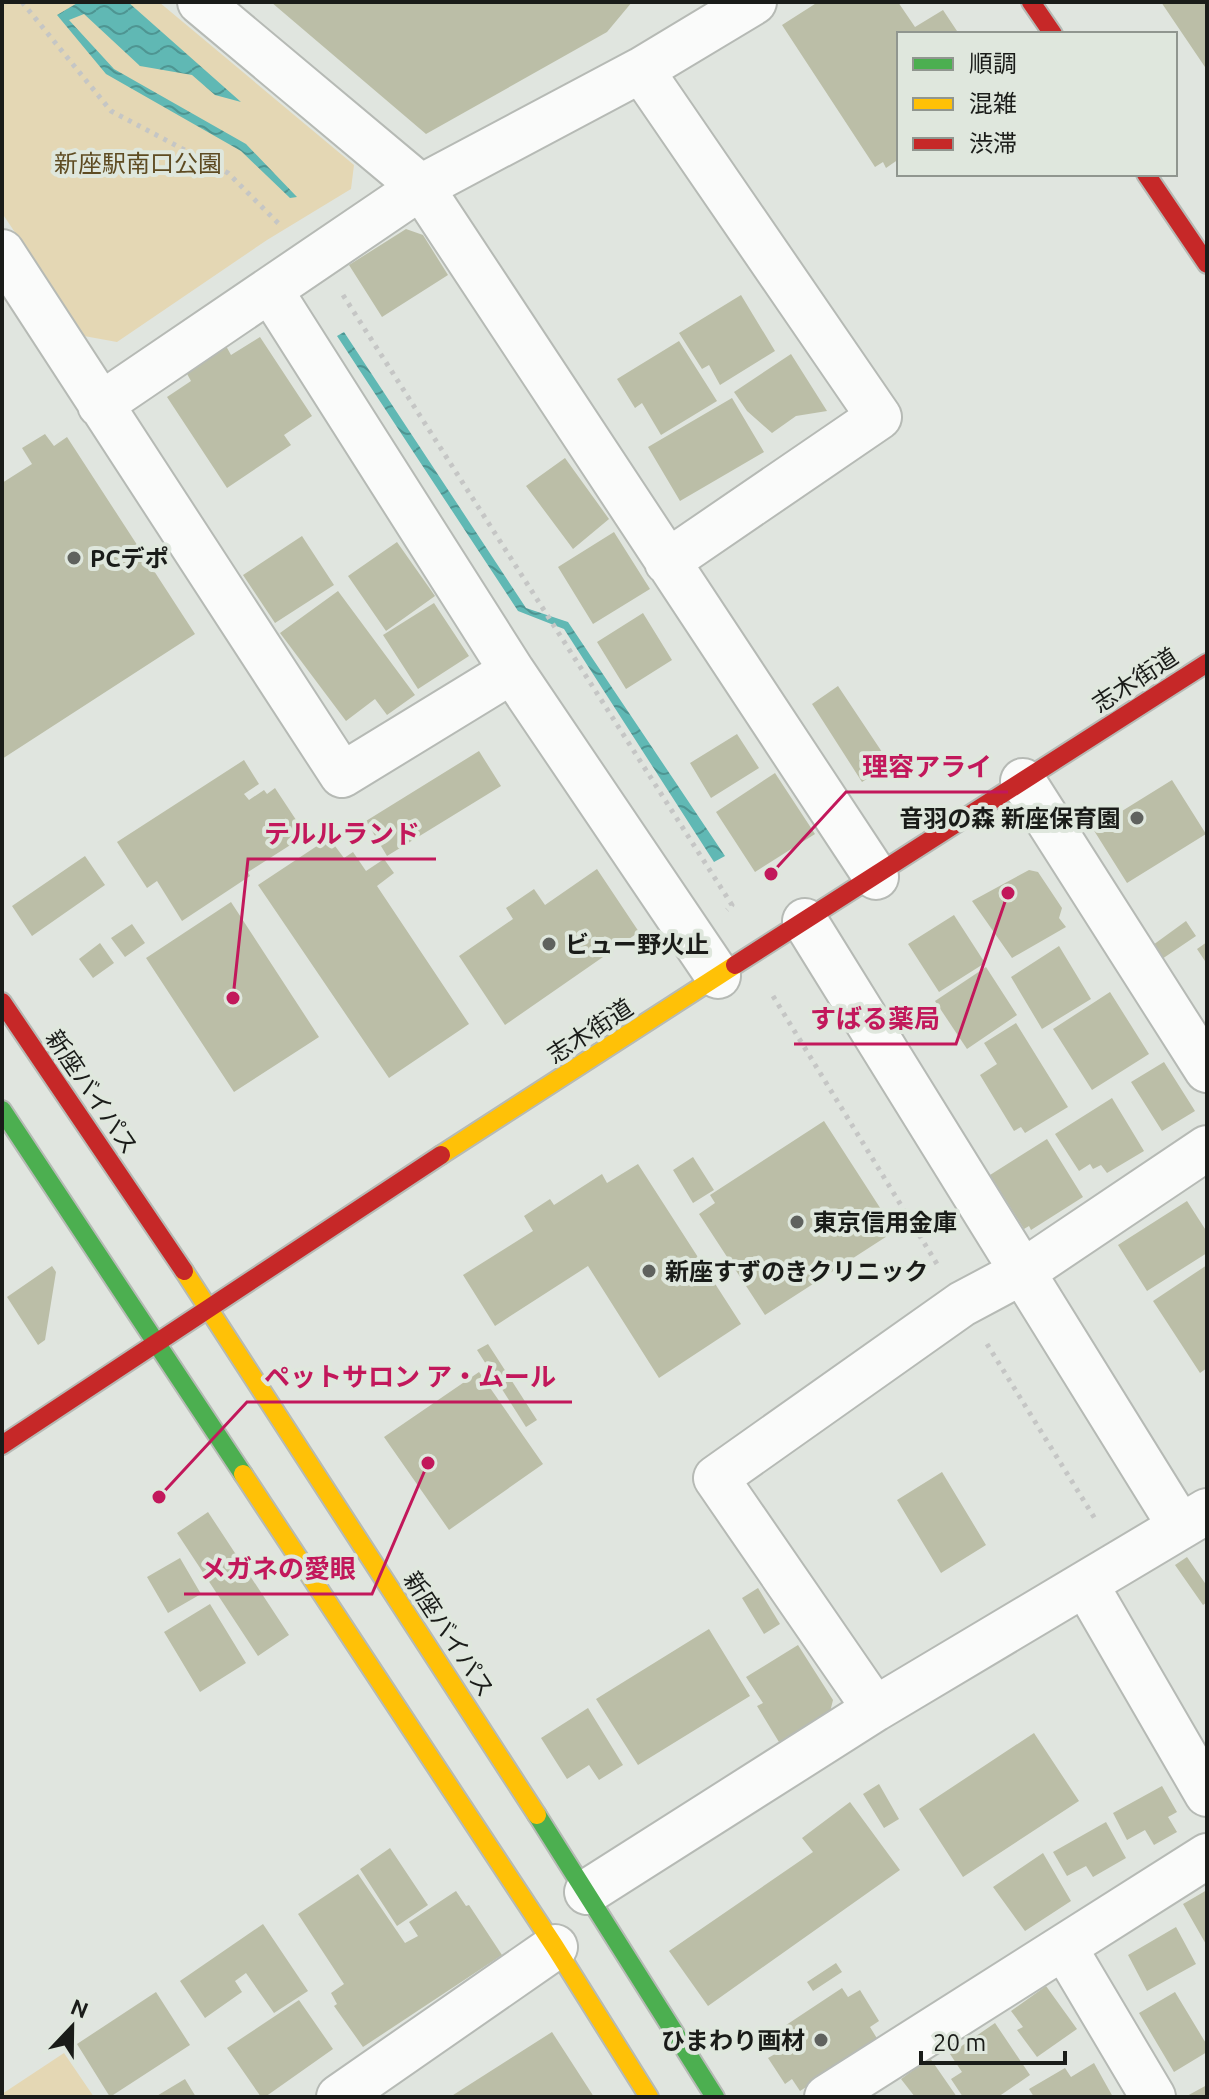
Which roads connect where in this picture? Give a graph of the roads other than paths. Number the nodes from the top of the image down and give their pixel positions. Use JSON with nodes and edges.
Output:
{"nodes":[{"id":1,"x":200,"y":2,"type":"edge"},
{"id":2,"x":754,"y":2,"type":"edge"},
{"id":3,"x":1031,"y":2,"type":"edge"},
{"id":4,"x":1052,"y":32,"type":"edge"},
{"id":5,"x":641,"y":70,"type":"junction"},
{"id":6,"x":1147,"y":176,"type":"edge"},
{"id":7,"x":421,"y":187,"type":"junction"},
{"id":8,"x":2,"y":252,"type":"edge"},
{"id":9,"x":1207,"y":264,"type":"edge"},
{"id":10,"x":270,"y":290,"type":"junction"},
{"id":11,"x":100,"y":405,"type":"junction"},
{"id":12,"x":667,"y":562,"type":"junction"},
{"id":13,"x":1207,"y":663,"type":"edge"},
{"id":14,"x":512,"y":671,"type":"junction"},
{"id":15,"x":1023,"y":781,"type":"junction"},
{"id":16,"x":876,"y":877,"type":"junction"},
{"id":17,"x":805,"y":921,"type":"junction"},
{"id":18,"x":718,"y":976,"type":"junction"},
{"id":19,"x":2,"y":1002,"type":"edge"},
{"id":20,"x":1207,"y":1070,"type":"edge"},
{"id":21,"x":2,"y":1110,"type":"edge"},
{"id":22,"x":1207,"y":1148,"type":"edge"},
{"id":23,"x":1024,"y":1271,"type":"junction"},
{"id":24,"x":209,"y":1307,"type":"junction"},
{"id":25,"x":154,"y":1343,"type":"junction"},
{"id":26,"x":2,"y":1445,"type":"edge"},
{"id":27,"x":1193,"y":1518,"type":"edge"},
{"id":28,"x":1086,"y":1585,"type":"junction"},
{"id":29,"x":875,"y":1709,"type":"junction"},
{"id":30,"x":1207,"y":1794,"type":"edge"},
{"id":31,"x":1207,"y":1856,"type":"edge"},
{"id":32,"x":587,"y":1892,"type":"junction"},
{"id":33,"x":555,"y":1947,"type":"junction"},
{"id":34,"x":1064,"y":1947,"type":"junction"},
{"id":35,"x":339,"y":2097,"type":"edge"},
{"id":36,"x":649,"y":2097,"type":"edge"},
{"id":37,"x":715,"y":2097,"type":"edge"},
{"id":38,"x":827,"y":2097,"type":"edge"},
{"id":39,"x":1153,"y":2097,"type":"edge"}],
"edges":[{"from":1,"to":7,"type":"street"},
{"from":2,"to":5,"type":"street"},
{"from":3,"to":4,"type":"main road"},
{"from":5,"to":7,"type":"street"},
{"from":5,"to":12,"type":"street"},
{"from":6,"to":9,"type":"main road"},
{"from":7,"to":10,"type":"street"},
{"from":7,"to":12,"type":"street"},
{"from":8,"to":11,"type":"street"},
{"from":10,"to":11,"type":"street"},
{"from":10,"to":14,"type":"street"},
{"from":11,"to":14,"type":"street"},
{"from":12,"to":16,"type":"street"},
{"from":13,"to":15,"type":"main road","name":"志木街道"},
{"from":14,"to":18,"type":"street"},
{"from":15,"to":16,"type":"main road","name":"志木街道"},
{"from":15,"to":20,"type":"street"},
{"from":16,"to":17,"type":"main road","name":"志木街道"},
{"from":17,"to":18,"type":"main road","name":"志木街道"},
{"from":17,"to":23,"type":"street"},
{"from":18,"to":24,"type":"main road","name":"志木街道"},
{"from":19,"to":24,"type":"main road","name":"新座バイパス"},
{"from":21,"to":25,"type":"main road"},
{"from":22,"to":23,"type":"street"},
{"from":23,"to":27,"type":"street"},
{"from":23,"to":29,"type":"street"},
{"from":24,"to":25,"type":"main road","name":"志木街道"},
{"from":24,"to":32,"type":"main road","name":"新座バイパス"},
{"from":25,"to":26,"type":"main road","name":"志木街道"},
{"from":25,"to":33,"type":"main road"},
{"from":27,"to":28,"type":"street"},
{"from":28,"to":29,"type":"street"},
{"from":28,"to":30,"type":"street"},
{"from":29,"to":32,"type":"street"},
{"from":31,"to":34,"type":"street"},
{"from":32,"to":37,"type":"main road","name":"新座バイパス"},
{"from":33,"to":35,"type":"street"},
{"from":33,"to":36,"type":"main road"},
{"from":34,"to":38,"type":"street"},
{"from":34,"to":39,"type":"street"}]}
